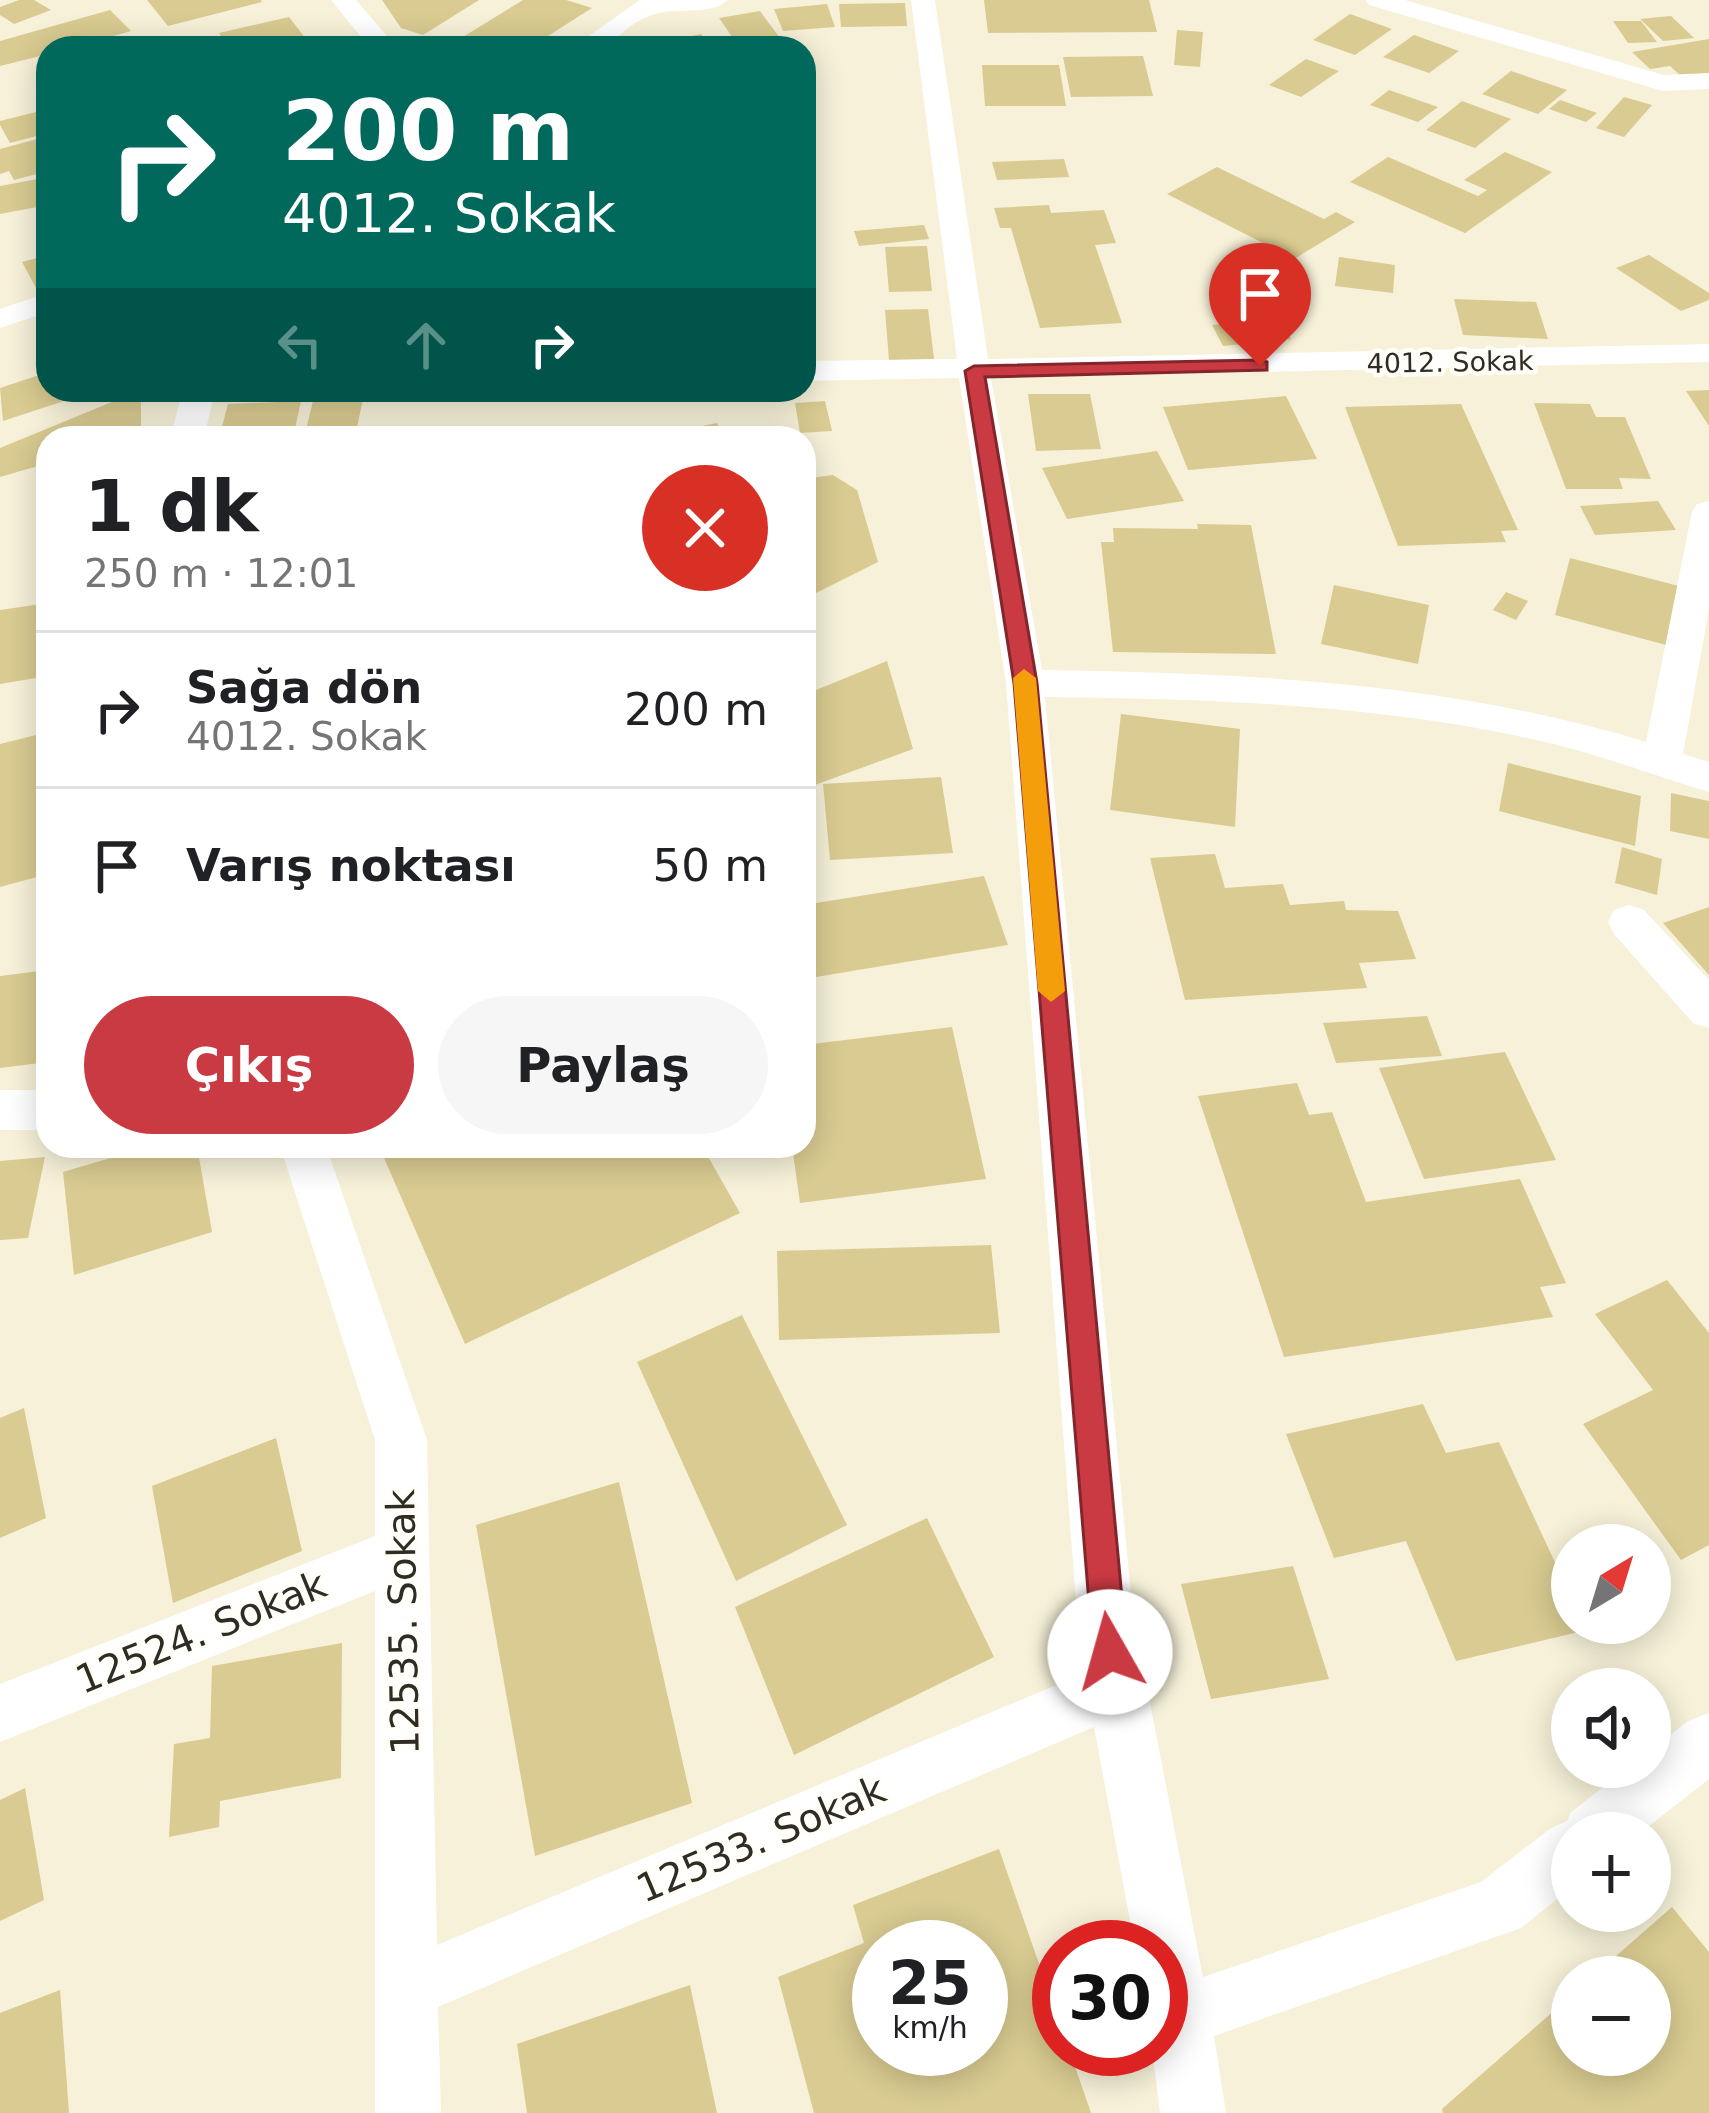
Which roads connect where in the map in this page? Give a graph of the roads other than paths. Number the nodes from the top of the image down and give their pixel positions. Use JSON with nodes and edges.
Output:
{"nodes":[{"id":1,"x":343,"y":0,"type":"edge"},
{"id":2,"x":716,"y":0,"type":"edge"},
{"id":3,"x":923,"y":0,"type":"edge"},
{"id":4,"x":1378,"y":0,"type":"edge"},
{"id":5,"x":654,"y":3,"type":"edge"},
{"id":6,"x":374,"y":36,"type":"edge"},
{"id":7,"x":603,"y":36,"type":"edge"},
{"id":8,"x":1709,"y":81,"type":"edge"},
{"id":9,"x":36,"y":306,"type":"edge"},
{"id":10,"x":0,"y":319,"type":"edge"},
{"id":11,"x":1709,"y":353,"type":"edge"},
{"id":12,"x":816,"y":371,"type":"edge"},
{"id":13,"x":974,"y":371,"type":"junction"},
{"id":14,"x":1709,"y":512,"type":"edge"},
{"id":15,"x":1025,"y":683,"type":"junction"},
{"id":16,"x":1662,"y":763,"type":"junction"},
{"id":17,"x":1709,"y":777,"type":"edge"},
{"id":18,"x":1629,"y":922,"type":"dead end"},
{"id":19,"x":1709,"y":1010,"type":"edge"},
{"id":20,"x":0,"y":1110,"type":"edge"},
{"id":21,"x":36,"y":1110,"type":"edge"},
{"id":22,"x":307,"y":1158,"type":"edge"},
{"id":23,"x":402,"y":1553,"type":"junction"},
{"id":24,"x":1115,"y":1689,"type":"junction"},
{"id":25,"x":0,"y":1713,"type":"edge"},
{"id":26,"x":1709,"y":1742,"type":"edge"},
{"id":27,"x":1619,"y":1812,"type":"edge"},
{"id":28,"x":1551,"y":1865,"type":"edge"},
{"id":29,"x":1162,"y":1920,"type":"edge"},
{"id":30,"x":407,"y":1989,"type":"junction"},
{"id":31,"x":1188,"y":2014,"type":"edge"},
{"id":32,"x":1188,"y":2073,"type":"edge"},
{"id":33,"x":408,"y":2113,"type":"edge"},
{"id":34,"x":1193,"y":2113,"type":"edge"}],
"edges":[{"from":1,"to":6,"type":"street"},
{"from":2,"to":5,"type":"street"},
{"from":3,"to":13,"type":"street"},
{"from":4,"to":8,"type":"street"},
{"from":5,"to":7,"type":"street"},
{"from":9,"to":10,"type":"street"},
{"from":11,"to":13,"type":"street","name":"4012. Sokak"},
{"from":12,"to":13,"type":"street","name":"4012. Sokak"},
{"from":13,"to":15,"type":"street"},
{"from":14,"to":16,"type":"street"},
{"from":15,"to":16,"type":"street"},
{"from":15,"to":24,"type":"street"},
{"from":16,"to":17,"type":"street"},
{"from":18,"to":19,"type":"street"},
{"from":20,"to":21,"type":"street"},
{"from":22,"to":23,"type":"street","name":"12535. Sokak"},
{"from":23,"to":25,"type":"street","name":"12524. Sokak"},
{"from":23,"to":30,"type":"street","name":"12535. Sokak"},
{"from":24,"to":29,"type":"street"},
{"from":24,"to":30,"type":"street","name":"12533. Sokak"},
{"from":26,"to":27,"type":"street"},
{"from":28,"to":31,"type":"street"},
{"from":30,"to":33,"type":"street","name":"12535. Sokak"},
{"from":32,"to":34,"type":"street"}]}
